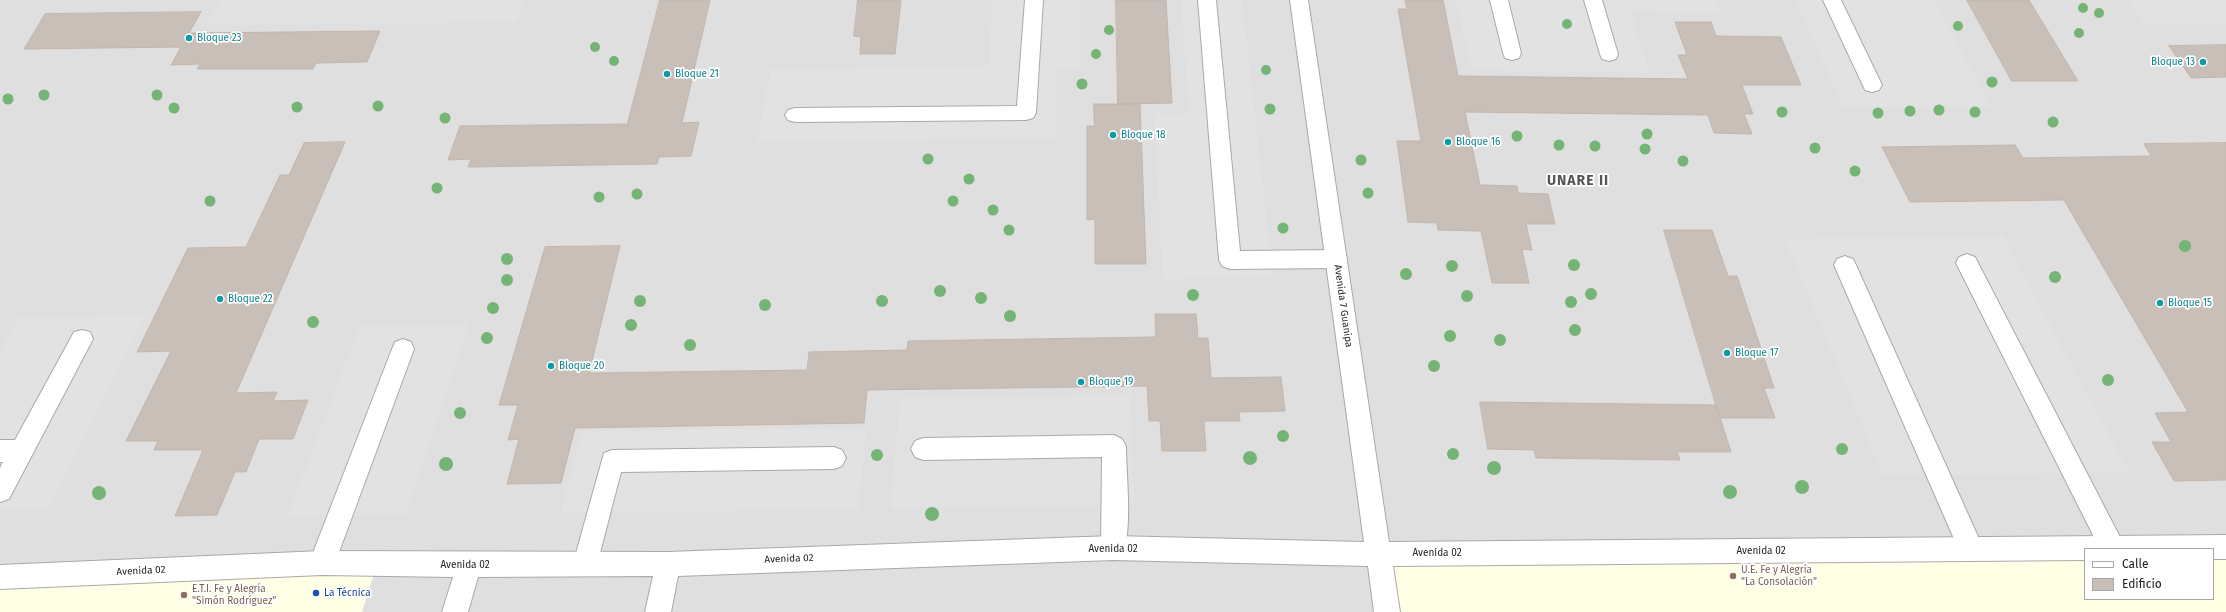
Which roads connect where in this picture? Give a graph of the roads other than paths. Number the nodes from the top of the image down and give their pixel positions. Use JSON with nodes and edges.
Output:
{"nodes":[{"id":1,"x":1034,"y":0,"type":"edge"},
{"id":2,"x":1207,"y":0,"type":"edge"},
{"id":3,"x":1299,"y":0,"type":"edge"},
{"id":4,"x":1499,"y":0,"type":"edge"},
{"id":5,"x":1593,"y":0,"type":"edge"},
{"id":6,"x":1832,"y":0,"type":"edge"},
{"id":7,"x":1512,"y":53,"type":"dead end"},
{"id":8,"x":1609,"y":54,"type":"dead end"},
{"id":9,"x":1872,"y":85,"type":"dead end"},
{"id":10,"x":795,"y":115,"type":"dead end"},
{"id":11,"x":1336,"y":259,"type":"junction"},
{"id":12,"x":1968,"y":263,"type":"dead end"},
{"id":13,"x":1845,"y":265,"type":"dead end"},
{"id":14,"x":82,"y":339,"type":"dead end"},
{"id":15,"x":403,"y":349,"type":"dead end"},
{"id":16,"x":923,"y":449,"type":"dead end"},
{"id":17,"x":11,"y":451,"type":"edge"},
{"id":18,"x":834,"y":458,"type":"dead end"},
{"id":19,"x":0,"y":491,"type":"edge"},
{"id":20,"x":2112,"y":547,"type":"junction"},
{"id":21,"x":2226,"y":547,"type":"edge"},
{"id":22,"x":1112,"y":548,"type":"junction"},
{"id":23,"x":1971,"y":549,"type":"junction"},
{"id":24,"x":1378,"y":554,"type":"junction"},
{"id":25,"x":322,"y":563,"type":"junction"},
{"id":26,"x":586,"y":564,"type":"junction"},
{"id":27,"x":668,"y":564,"type":"junction"},
{"id":28,"x":469,"y":565,"type":"junction"},
{"id":29,"x":0,"y":577,"type":"edge"},
{"id":30,"x":455,"y":612,"type":"edge"},
{"id":31,"x":658,"y":612,"type":"edge"},
{"id":32,"x":1387,"y":612,"type":"edge"}],
"edges":[{"from":1,"to":10,"type":"street"},
{"from":2,"to":11,"type":"street"},
{"from":3,"to":11,"type":"street","name":"Avenida 7 Guanipa"},
{"from":4,"to":7,"type":"street"},
{"from":5,"to":8,"type":"street"},
{"from":6,"to":9,"type":"street"},
{"from":11,"to":24,"type":"street","name":"Avenida 7 Guanipa"},
{"from":12,"to":20,"type":"street"},
{"from":13,"to":23,"type":"street"},
{"from":14,"to":17,"type":"street"},
{"from":15,"to":25,"type":"street"},
{"from":16,"to":22,"type":"street"},
{"from":17,"to":19,"type":"street"},
{"from":18,"to":26,"type":"street"},
{"from":20,"to":21,"type":"street","name":"Avenida 02"},
{"from":20,"to":23,"type":"street","name":"Avenida 02"},
{"from":22,"to":24,"type":"street","name":"Avenida 02"},
{"from":22,"to":27,"type":"street","name":"Avenida 02"},
{"from":23,"to":24,"type":"street","name":"Avenida 02"},
{"from":24,"to":32,"type":"street","name":"Avenida 7 Guanipa"},
{"from":25,"to":28,"type":"street","name":"Avenida 02"},
{"from":25,"to":29,"type":"street","name":"Avenida 02"},
{"from":26,"to":27,"type":"street","name":"Avenida 02"},
{"from":26,"to":28,"type":"street","name":"Avenida 02"},
{"from":27,"to":31,"type":"street"},
{"from":28,"to":30,"type":"street"}]}
